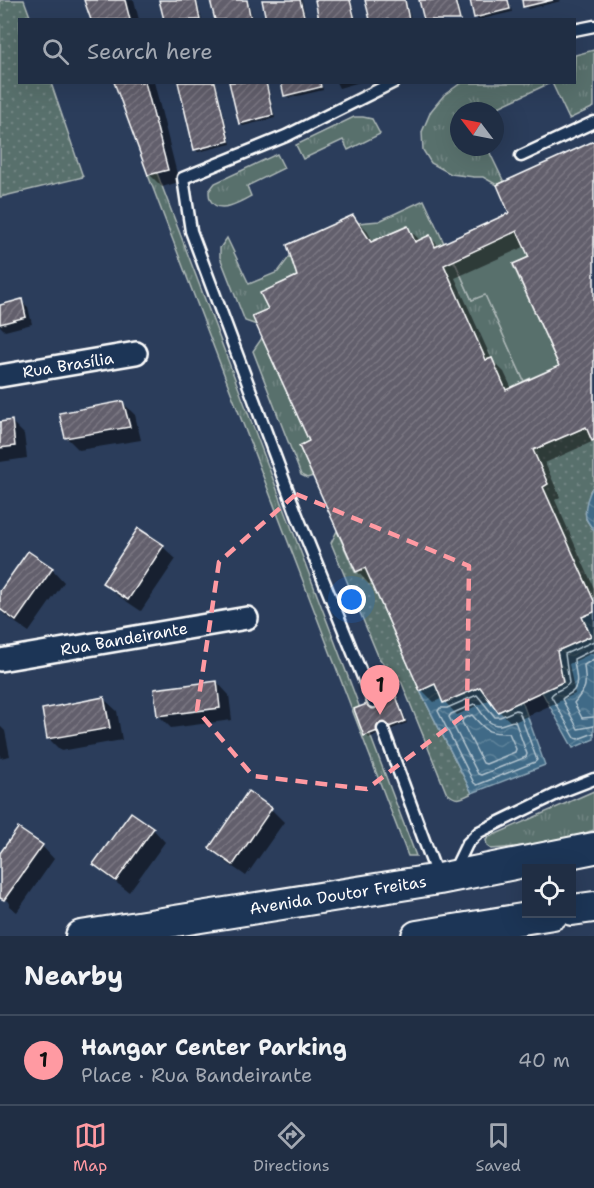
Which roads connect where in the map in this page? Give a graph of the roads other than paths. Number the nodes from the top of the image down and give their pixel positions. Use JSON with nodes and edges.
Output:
{"nodes":[{"id":1,"x":594,"y":26,"type":"edge"},
{"id":2,"x":576,"y":30,"type":"edge"},
{"id":3,"x":390,"y":84,"type":"edge"},
{"id":4,"x":594,"y":122,"type":"edge"},
{"id":5,"x":521,"y":156,"type":"dead end"},
{"id":6,"x":136,"y":353,"type":"dead end"},
{"id":7,"x":0,"y":376,"type":"edge"},
{"id":8,"x":247,"y":618,"type":"dead end"},
{"id":9,"x":0,"y":660,"type":"edge"},
{"id":10,"x":373,"y":702,"type":"dead end"},
{"id":11,"x":383,"y":729,"type":"dead end"},
{"id":12,"x":594,"y":779,"type":"edge"},
{"id":13,"x":594,"y":848,"type":"edge"},
{"id":14,"x":445,"y":877,"type":"junction"},
{"id":15,"x":594,"y":907,"type":"edge"},
{"id":16,"x":576,"y":909,"type":"edge"},
{"id":17,"x":528,"y":918,"type":"edge"},
{"id":18,"x":81,"y":936,"type":"edge"},
{"id":19,"x":417,"y":936,"type":"edge"}],
"edges":[{"from":1,"to":2,"type":"lane"},
{"from":3,"to":10,"type":"lane"},
{"from":4,"to":5,"type":"lane"},
{"from":6,"to":7,"type":"street","name":"Rua Brasília"},
{"from":8,"to":9,"type":"street","name":"Rua Bandeirante"},
{"from":11,"to":14,"type":"lane"},
{"from":12,"to":14,"type":"lane"},
{"from":13,"to":14,"type":"main road","name":"Avenida Doutor Freitas"},
{"from":14,"to":18,"type":"main road","name":"Avenida Doutor Freitas"},
{"from":15,"to":16,"type":"main road"},
{"from":17,"to":19,"type":"main road"}]}
